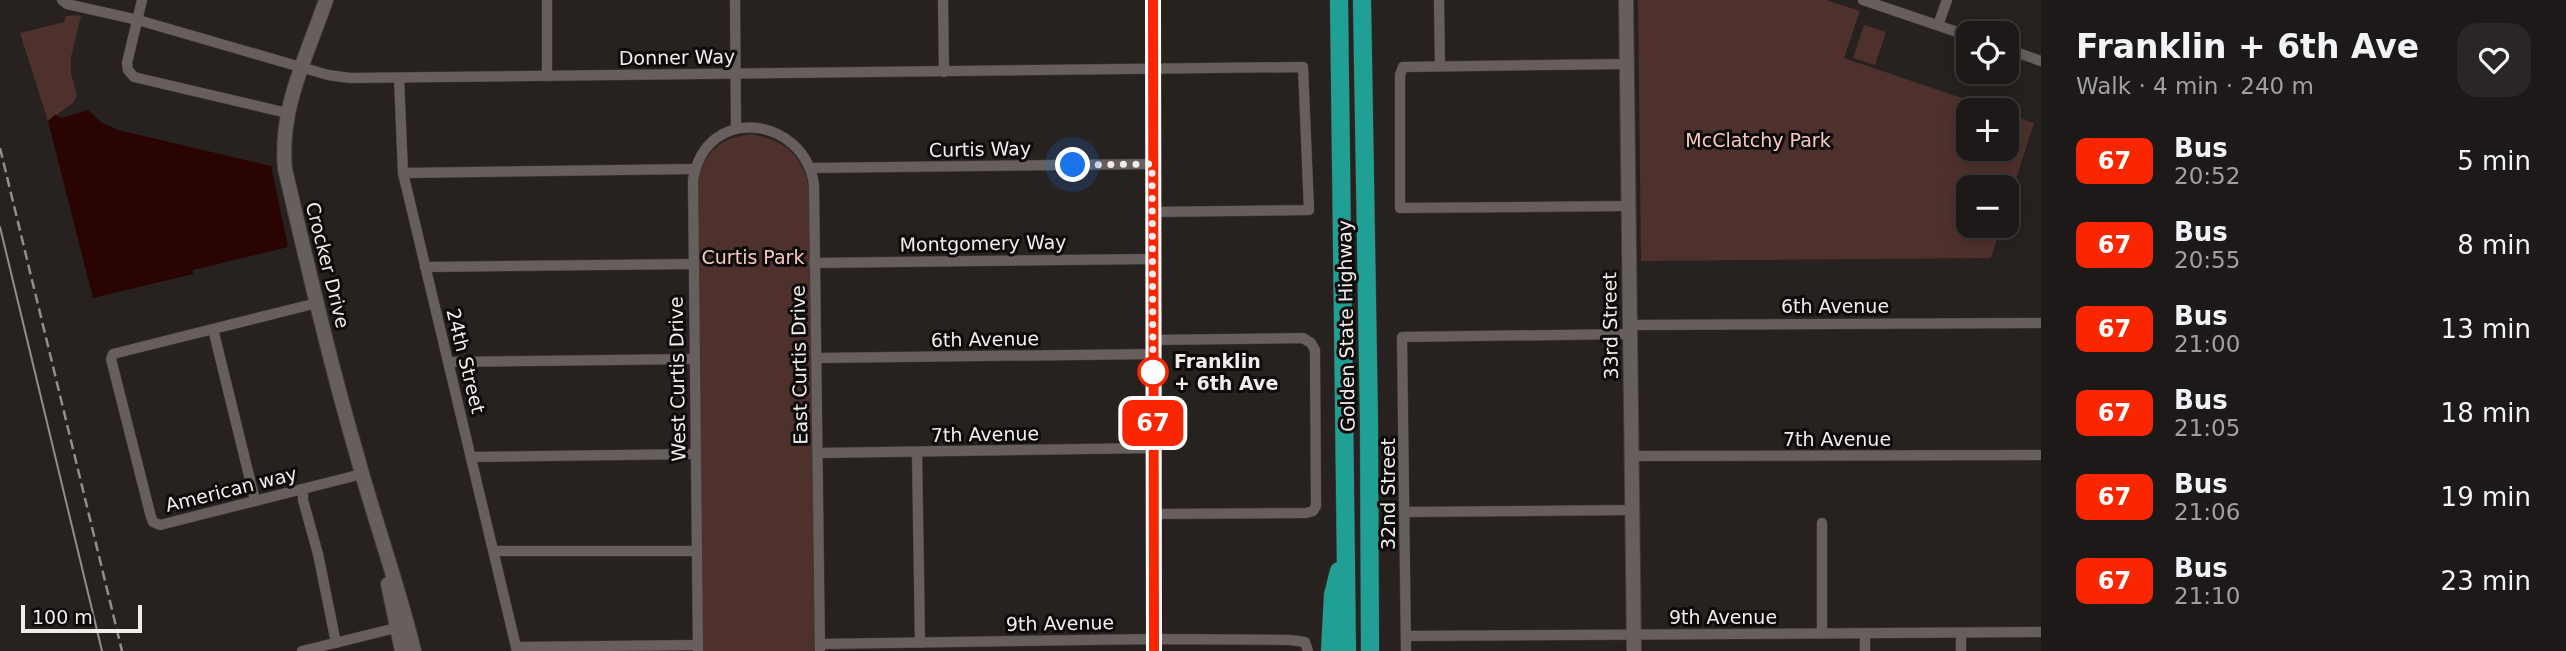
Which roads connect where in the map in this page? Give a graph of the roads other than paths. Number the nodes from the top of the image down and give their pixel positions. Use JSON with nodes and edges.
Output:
{"nodes":[{"id":1,"x":62,"y":0,"type":"edge"},
{"id":2,"x":142,"y":0,"type":"edge"},
{"id":3,"x":326,"y":0,"type":"edge"},
{"id":4,"x":547,"y":0,"type":"edge"},
{"id":5,"x":735,"y":0,"type":"edge"},
{"id":6,"x":943,"y":0,"type":"edge"},
{"id":7,"x":1153,"y":0,"type":"edge"},
{"id":8,"x":1339,"y":0,"type":"edge"},
{"id":9,"x":1362,"y":0,"type":"edge"},
{"id":10,"x":1439,"y":0,"type":"edge"},
{"id":11,"x":1626,"y":0,"type":"edge"},
{"id":12,"x":1863,"y":0,"type":"edge"},
{"id":13,"x":1947,"y":0,"type":"edge"},
{"id":14,"x":138,"y":20,"type":"junction"},
{"id":15,"x":1938,"y":25,"type":"junction"},
{"id":16,"x":1956,"y":31,"type":"edge"},
{"id":17,"x":2019,"y":53,"type":"edge"},
{"id":18,"x":2041,"y":61,"type":"edge"},
{"id":19,"x":1626,"y":64,"type":"junction"},
{"id":20,"x":1440,"y":65,"type":"junction"},
{"id":21,"x":301,"y":66,"type":"junction"},
{"id":22,"x":1152,"y":69,"type":"junction"},
{"id":23,"x":944,"y":72,"type":"junction"},
{"id":24,"x":736,"y":74,"type":"junction"},
{"id":25,"x":548,"y":76,"type":"junction"},
{"id":26,"x":399,"y":78,"type":"junction"},
{"id":27,"x":287,"y":113,"type":"junction"},
{"id":28,"x":736,"y":127,"type":"junction"},
{"id":29,"x":1152,"y":164,"type":"junction"},
{"id":30,"x":810,"y":168,"type":"junction"},
{"id":31,"x":694,"y":169,"type":"junction"},
{"id":32,"x":403,"y":173,"type":"junction"},
{"id":33,"x":1628,"y":206,"type":"junction"},
{"id":34,"x":1152,"y":212,"type":"junction"},
{"id":35,"x":1152,"y":259,"type":"junction"},
{"id":36,"x":814,"y":263,"type":"junction"},
{"id":37,"x":693,"y":264,"type":"junction"},
{"id":38,"x":425,"y":267,"type":"junction"},
{"id":39,"x":317,"y":303,"type":"junction"},
{"id":40,"x":2041,"y":323,"type":"edge"},
{"id":41,"x":213,"y":329,"type":"junction"},
{"id":42,"x":1629,"y":330,"type":"junction"},
{"id":43,"x":1402,"y":337,"type":"joint"},
{"id":44,"x":1152,"y":347,"type":"junction"},
{"id":45,"x":817,"y":358,"type":"junction"},
{"id":46,"x":694,"y":359,"type":"junction"},
{"id":47,"x":449,"y":362,"type":"junction"},
{"id":48,"x":1153,"y":448,"type":"junction"},
{"id":49,"x":918,"y":452,"type":"junction"},
{"id":50,"x":818,"y":453,"type":"junction"},
{"id":51,"x":695,"y":454,"type":"junction"},
{"id":52,"x":2041,"y":455,"type":"edge"},
{"id":53,"x":1632,"y":456,"type":"junction"},
{"id":54,"x":471,"y":457,"type":"junction"},
{"id":55,"x":362,"y":474,"type":"junction"},
{"id":56,"x":303,"y":489,"type":"junction"},
{"id":57,"x":255,"y":500,"type":"junction"},
{"id":58,"x":1633,"y":510,"type":"junction"},
{"id":59,"x":1405,"y":512,"type":"junction"},
{"id":60,"x":1153,"y":514,"type":"junction"},
{"id":61,"x":1822,"y":523,"type":"dead end"},
{"id":62,"x":382,"y":540,"type":"junction"},
{"id":63,"x":1345,"y":547,"type":"junction"},
{"id":64,"x":494,"y":551,"type":"junction"},
{"id":65,"x":696,"y":551,"type":"junction"},
{"id":66,"x":1369,"y":579,"type":"junction"},
{"id":67,"x":396,"y":628,"type":"junction"},
{"id":68,"x":2041,"y":632,"type":"edge"},
{"id":69,"x":1822,"y":633,"type":"junction"},
{"id":70,"x":1865,"y":633,"type":"junction"},
{"id":71,"x":1961,"y":633,"type":"junction"},
{"id":72,"x":1634,"y":635,"type":"junction"},
{"id":73,"x":1406,"y":636,"type":"junction"},
{"id":74,"x":336,"y":643,"type":"junction"},
{"id":75,"x":920,"y":643,"type":"junction"},
{"id":76,"x":1154,"y":645,"type":"edge"},
{"id":77,"x":820,"y":647,"type":"edge"},
{"id":78,"x":698,"y":648,"type":"edge"},
{"id":79,"x":517,"y":649,"type":"edge"},
{"id":80,"x":302,"y":651,"type":"edge"},
{"id":81,"x":401,"y":651,"type":"edge"},
{"id":82,"x":414,"y":651,"type":"edge"},
{"id":83,"x":1308,"y":651,"type":"edge"},
{"id":84,"x":1330,"y":651,"type":"edge"},
{"id":85,"x":1347,"y":651,"type":"edge"},
{"id":86,"x":1370,"y":651,"type":"edge"},
{"id":87,"x":1377,"y":651,"type":"edge"},
{"id":88,"x":1406,"y":651,"type":"edge"},
{"id":89,"x":1634,"y":651,"type":"edge"},
{"id":90,"x":1866,"y":651,"type":"edge"},
{"id":91,"x":1961,"y":651,"type":"edge"}],
"edges":[{"from":1,"to":14,"type":"street","name":"Donner Way"},
{"from":2,"to":14,"type":"street"},
{"from":3,"to":21,"type":"street","name":"Crocker Drive"},
{"from":4,"to":25,"type":"street"},
{"from":5,"to":24,"type":"street"},
{"from":6,"to":23,"type":"street"},
{"from":7,"to":22,"type":"street"},
{"from":8,"to":63,"type":"highway","name":"Golden State Highway"},
{"from":9,"to":66,"type":"highway","name":"Golden State Highway"},
{"from":10,"to":20,"type":"street"},
{"from":11,"to":19,"type":"street","name":"33rd Street"},
{"from":12,"to":15,"type":"street"},
{"from":13,"to":15,"type":"street"},
{"from":14,"to":21,"type":"street","name":"Donner Way"},
{"from":14,"to":27,"type":"street"},
{"from":15,"to":16,"type":"street"},
{"from":17,"to":18,"type":"street"},
{"from":19,"to":20,"type":"street"},
{"from":19,"to":33,"type":"street","name":"33rd Street"},
{"from":20,"to":33,"type":"street"},
{"from":21,"to":26,"type":"street","name":"Donner Way"},
{"from":21,"to":27,"type":"street","name":"Crocker Drive"},
{"from":22,"to":23,"type":"street","name":"Donner Way"},
{"from":22,"to":29,"type":"street"},
{"from":22,"to":34,"type":"street","name":"Donner Way"},
{"from":23,"to":24,"type":"street","name":"Donner Way"},
{"from":24,"to":25,"type":"street","name":"Donner Way"},
{"from":24,"to":28,"type":"street"},
{"from":25,"to":26,"type":"street","name":"Donner Way"},
{"from":26,"to":32,"type":"street","name":"24th Street"},
{"from":27,"to":39,"type":"street","name":"Crocker Drive"},
{"from":28,"to":30,"type":"street"},
{"from":28,"to":31,"type":"street"},
{"from":29,"to":30,"type":"street","name":"Curtis Way"},
{"from":29,"to":34,"type":"street"},
{"from":30,"to":36,"type":"street","name":"East Curtis Drive"},
{"from":31,"to":32,"type":"street"},
{"from":31,"to":37,"type":"street","name":"West Curtis Drive"},
{"from":32,"to":38,"type":"street","name":"24th Street"},
{"from":33,"to":42,"type":"street","name":"33rd Street"},
{"from":34,"to":35,"type":"street"},
{"from":35,"to":36,"type":"street","name":"Montgomery Way"},
{"from":35,"to":44,"type":"street"},
{"from":36,"to":45,"type":"street","name":"East Curtis Drive"},
{"from":37,"to":38,"type":"street"},
{"from":37,"to":46,"type":"street","name":"West Curtis Drive"},
{"from":38,"to":47,"type":"street","name":"24th Street"},
{"from":39,"to":41,"type":"street"},
{"from":39,"to":55,"type":"street","name":"Crocker Drive"},
{"from":40,"to":42,"type":"street","name":"6th Avenue"},
{"from":41,"to":57,"type":"street"},
{"from":41,"to":57,"type":"street","name":"American way"},
{"from":42,"to":43,"type":"street","name":"6th Avenue"},
{"from":42,"to":53,"type":"street","name":"33rd Street"},
{"from":43,"to":59,"type":"street","name":"32nd Street"},
{"from":44,"to":45,"type":"street","name":"6th Avenue"},
{"from":44,"to":48,"type":"street"},
{"from":44,"to":60,"type":"street","name":"6th Avenue"},
{"from":45,"to":50,"type":"street","name":"East Curtis Drive"},
{"from":46,"to":47,"type":"street"},
{"from":46,"to":51,"type":"street","name":"West Curtis Drive"},
{"from":47,"to":54,"type":"street","name":"24th Street"},
{"from":48,"to":49,"type":"street","name":"7th Avenue"},
{"from":48,"to":60,"type":"street"},
{"from":49,"to":50,"type":"street","name":"7th Avenue"},
{"from":49,"to":75,"type":"street"},
{"from":50,"to":77,"type":"street","name":"East Curtis Drive"},
{"from":51,"to":54,"type":"street"},
{"from":51,"to":65,"type":"street","name":"West Curtis Drive"},
{"from":52,"to":53,"type":"street","name":"7th Avenue"},
{"from":53,"to":58,"type":"street","name":"33rd Street"},
{"from":54,"to":64,"type":"street","name":"24th Street"},
{"from":55,"to":56,"type":"street","name":"American way"},
{"from":55,"to":62,"type":"street","name":"Crocker Drive"},
{"from":56,"to":57,"type":"street","name":"American way"},
{"from":56,"to":74,"type":"street"},
{"from":58,"to":59,"type":"street"},
{"from":58,"to":72,"type":"street","name":"33rd Street"},
{"from":59,"to":73,"type":"street","name":"32nd Street"},
{"from":60,"to":76,"type":"street"},
{"from":61,"to":69,"type":"street"},
{"from":62,"to":67,"type":"street","name":"Crocker Drive"},
{"from":62,"to":82,"type":"street","name":"Crocker Drive"},
{"from":63,"to":84,"type":"highway"},
{"from":63,"to":85,"type":"highway","name":"Golden State Highway"},
{"from":64,"to":65,"type":"street"},
{"from":64,"to":79,"type":"street","name":"24th Street"},
{"from":65,"to":78,"type":"street","name":"West Curtis Drive"},
{"from":66,"to":86,"type":"highway","name":"Golden State Highway"},
{"from":66,"to":87,"type":"highway"},
{"from":67,"to":74,"type":"street"},
{"from":67,"to":81,"type":"street","name":"Crocker Drive"},
{"from":68,"to":71,"type":"street","name":"9th Avenue"},
{"from":69,"to":70,"type":"street","name":"9th Avenue"},
{"from":69,"to":72,"type":"street","name":"9th Avenue"},
{"from":70,"to":71,"type":"street","name":"9th Avenue"},
{"from":70,"to":90,"type":"street"},
{"from":71,"to":91,"type":"street"},
{"from":72,"to":73,"type":"street","name":"9th Avenue"},
{"from":72,"to":89,"type":"street","name":"33rd Street"},
{"from":73,"to":88,"type":"street","name":"32nd Street"},
{"from":74,"to":80,"type":"street"},
{"from":75,"to":76,"type":"street","name":"9th Avenue"},
{"from":75,"to":77,"type":"street","name":"9th Avenue"},
{"from":76,"to":83,"type":"street","name":"9th Avenue"},
{"from":78,"to":79,"type":"street"}]}
